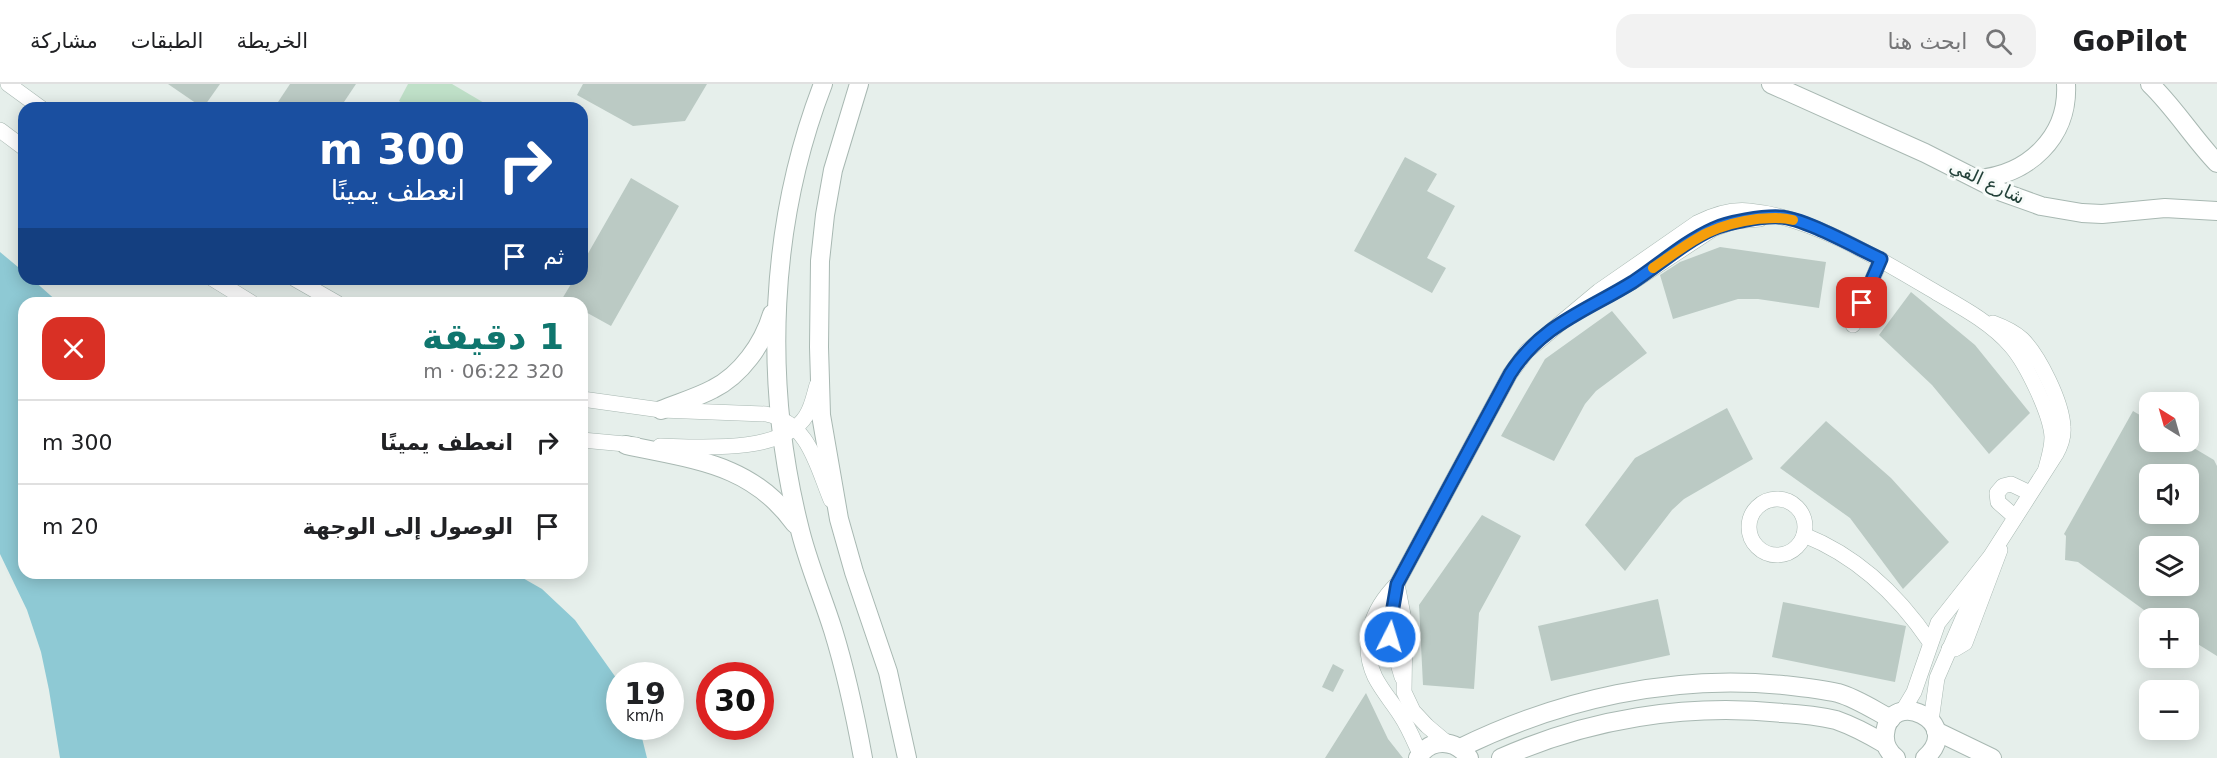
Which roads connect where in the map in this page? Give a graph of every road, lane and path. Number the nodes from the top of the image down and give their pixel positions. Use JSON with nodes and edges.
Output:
{"nodes":[{"id":1,"x":8,"y":84,"type":"edge"},
{"id":2,"x":823,"y":84,"type":"edge"},
{"id":3,"x":859,"y":84,"type":"edge"},
{"id":4,"x":1771,"y":84,"type":"edge"},
{"id":5,"x":2066,"y":84,"type":"edge"},
{"id":6,"x":2150,"y":84,"type":"edge"},
{"id":7,"x":32,"y":102,"type":"edge"},
{"id":8,"x":0,"y":130,"type":"edge"},
{"id":9,"x":18,"y":144,"type":"edge"},
{"id":10,"x":2217,"y":163,"type":"edge"},
{"id":11,"x":1977,"y":179,"type":"junction"},
{"id":12,"x":2217,"y":211,"type":"edge"},
{"id":13,"x":1881,"y":259,"type":"junction"},
{"id":14,"x":223,"y":285,"type":"edge"},
{"id":15,"x":306,"y":285,"type":"edge"},
{"id":16,"x":242,"y":297,"type":"edge"},
{"id":17,"x":326,"y":297,"type":"edge"},
{"id":18,"x":777,"y":298,"type":"junction"},
{"id":19,"x":1853,"y":325,"type":"dead end"},
{"id":20,"x":819,"y":376,"type":"junction"},
{"id":21,"x":588,"y":400,"type":"edge"},
{"id":22,"x":661,"y":410,"type":"junction"},
{"id":23,"x":780,"y":417,"type":"junction"},
{"id":24,"x":789,"y":433,"type":"junction"},
{"id":25,"x":588,"y":441,"type":"edge"},
{"id":26,"x":626,"y":445,"type":"junction"},
{"id":27,"x":2030,"y":493,"type":"junction"},
{"id":28,"x":2015,"y":517,"type":"junction"},
{"id":29,"x":839,"y":519,"type":"junction"},
{"id":30,"x":799,"y":530,"type":"junction"},
{"id":31,"x":1804,"y":535,"type":"dead end"},
{"id":32,"x":2000,"y":540,"type":"junction"},
{"id":33,"x":1990,"y":557,"type":"junction"},
{"id":34,"x":1397,"y":584,"type":"junction"},
{"id":35,"x":1913,"y":620,"type":"junction"},
{"id":36,"x":1938,"y":623,"type":"junction"},
{"id":37,"x":1957,"y":632,"type":"junction"},
{"id":38,"x":1930,"y":642,"type":"junction"},
{"id":39,"x":1392,"y":649,"type":"junction"},
{"id":40,"x":1949,"y":649,"type":"junction"},
{"id":41,"x":1369,"y":657,"type":"junction"},
{"id":42,"x":1403,"y":682,"type":"junction"},
{"id":43,"x":1896,"y":716,"type":"junction"},
{"id":44,"x":1934,"y":726,"type":"junction"},
{"id":45,"x":1458,"y":749,"type":"edge"},
{"id":46,"x":1891,"y":751,"type":"edge"},
{"id":47,"x":1419,"y":756,"type":"edge"},
{"id":48,"x":863,"y":758,"type":"edge"},
{"id":49,"x":907,"y":758,"type":"edge"},
{"id":50,"x":1501,"y":758,"type":"edge"},
{"id":51,"x":1924,"y":758,"type":"edge"},
{"id":52,"x":1992,"y":758,"type":"edge"}],
"edges":[{"from":1,"to":7,"type":"street"},
{"from":2,"to":18,"type":"street"},
{"from":3,"to":20,"type":"street"},
{"from":4,"to":11,"type":"street","name":"شارع الفي"},
{"from":5,"to":11,"type":"street"},
{"from":6,"to":10,"type":"street"},
{"from":8,"to":9,"type":"street"},
{"from":11,"to":12,"type":"street","name":"شارع الفي"},
{"from":13,"to":19,"type":"street"},
{"from":13,"to":27,"type":"street"},
{"from":13,"to":34,"type":"street"},
{"from":14,"to":16,"type":"street"},
{"from":15,"to":17,"type":"street"},
{"from":18,"to":22,"type":"street"},
{"from":18,"to":23,"type":"street"},
{"from":20,"to":24,"type":"street"},
{"from":20,"to":29,"type":"street"},
{"from":21,"to":22,"type":"street"},
{"from":22,"to":23,"type":"street"},
{"from":23,"to":24,"type":"street"},
{"from":24,"to":26,"type":"street"},
{"from":24,"to":29,"type":"street"},
{"from":24,"to":30,"type":"street"},
{"from":25,"to":26,"type":"street"},
{"from":26,"to":30,"type":"street"},
{"from":27,"to":28,"type":"street"},
{"from":27,"to":28,"type":"street"},
{"from":28,"to":32,"type":"street"},
{"from":29,"to":49,"type":"street"},
{"from":30,"to":48,"type":"street"},
{"from":31,"to":35,"type":"street"},
{"from":32,"to":33,"type":"street"},
{"from":32,"to":40,"type":"street"},
{"from":33,"to":36,"type":"street"},
{"from":33,"to":37,"type":"street"},
{"from":34,"to":39,"type":"street"},
{"from":34,"to":41,"type":"street"},
{"from":34,"to":42,"type":"street"},
{"from":35,"to":36,"type":"street"},
{"from":35,"to":38,"type":"street"},
{"from":36,"to":37,"type":"street"},
{"from":36,"to":38,"type":"street"},
{"from":37,"to":40,"type":"street"},
{"from":38,"to":43,"type":"street"},
{"from":39,"to":41,"type":"street"},
{"from":39,"to":42,"type":"street"},
{"from":40,"to":44,"type":"street"},
{"from":41,"to":47,"type":"street"},
{"from":42,"to":45,"type":"street"},
{"from":43,"to":44,"type":"street"},
{"from":43,"to":45,"type":"street"},
{"from":43,"to":46,"type":"street"},
{"from":44,"to":51,"type":"street"},
{"from":44,"to":52,"type":"street"},
{"from":45,"to":47,"type":"street"},
{"from":46,"to":50,"type":"street"}]}
